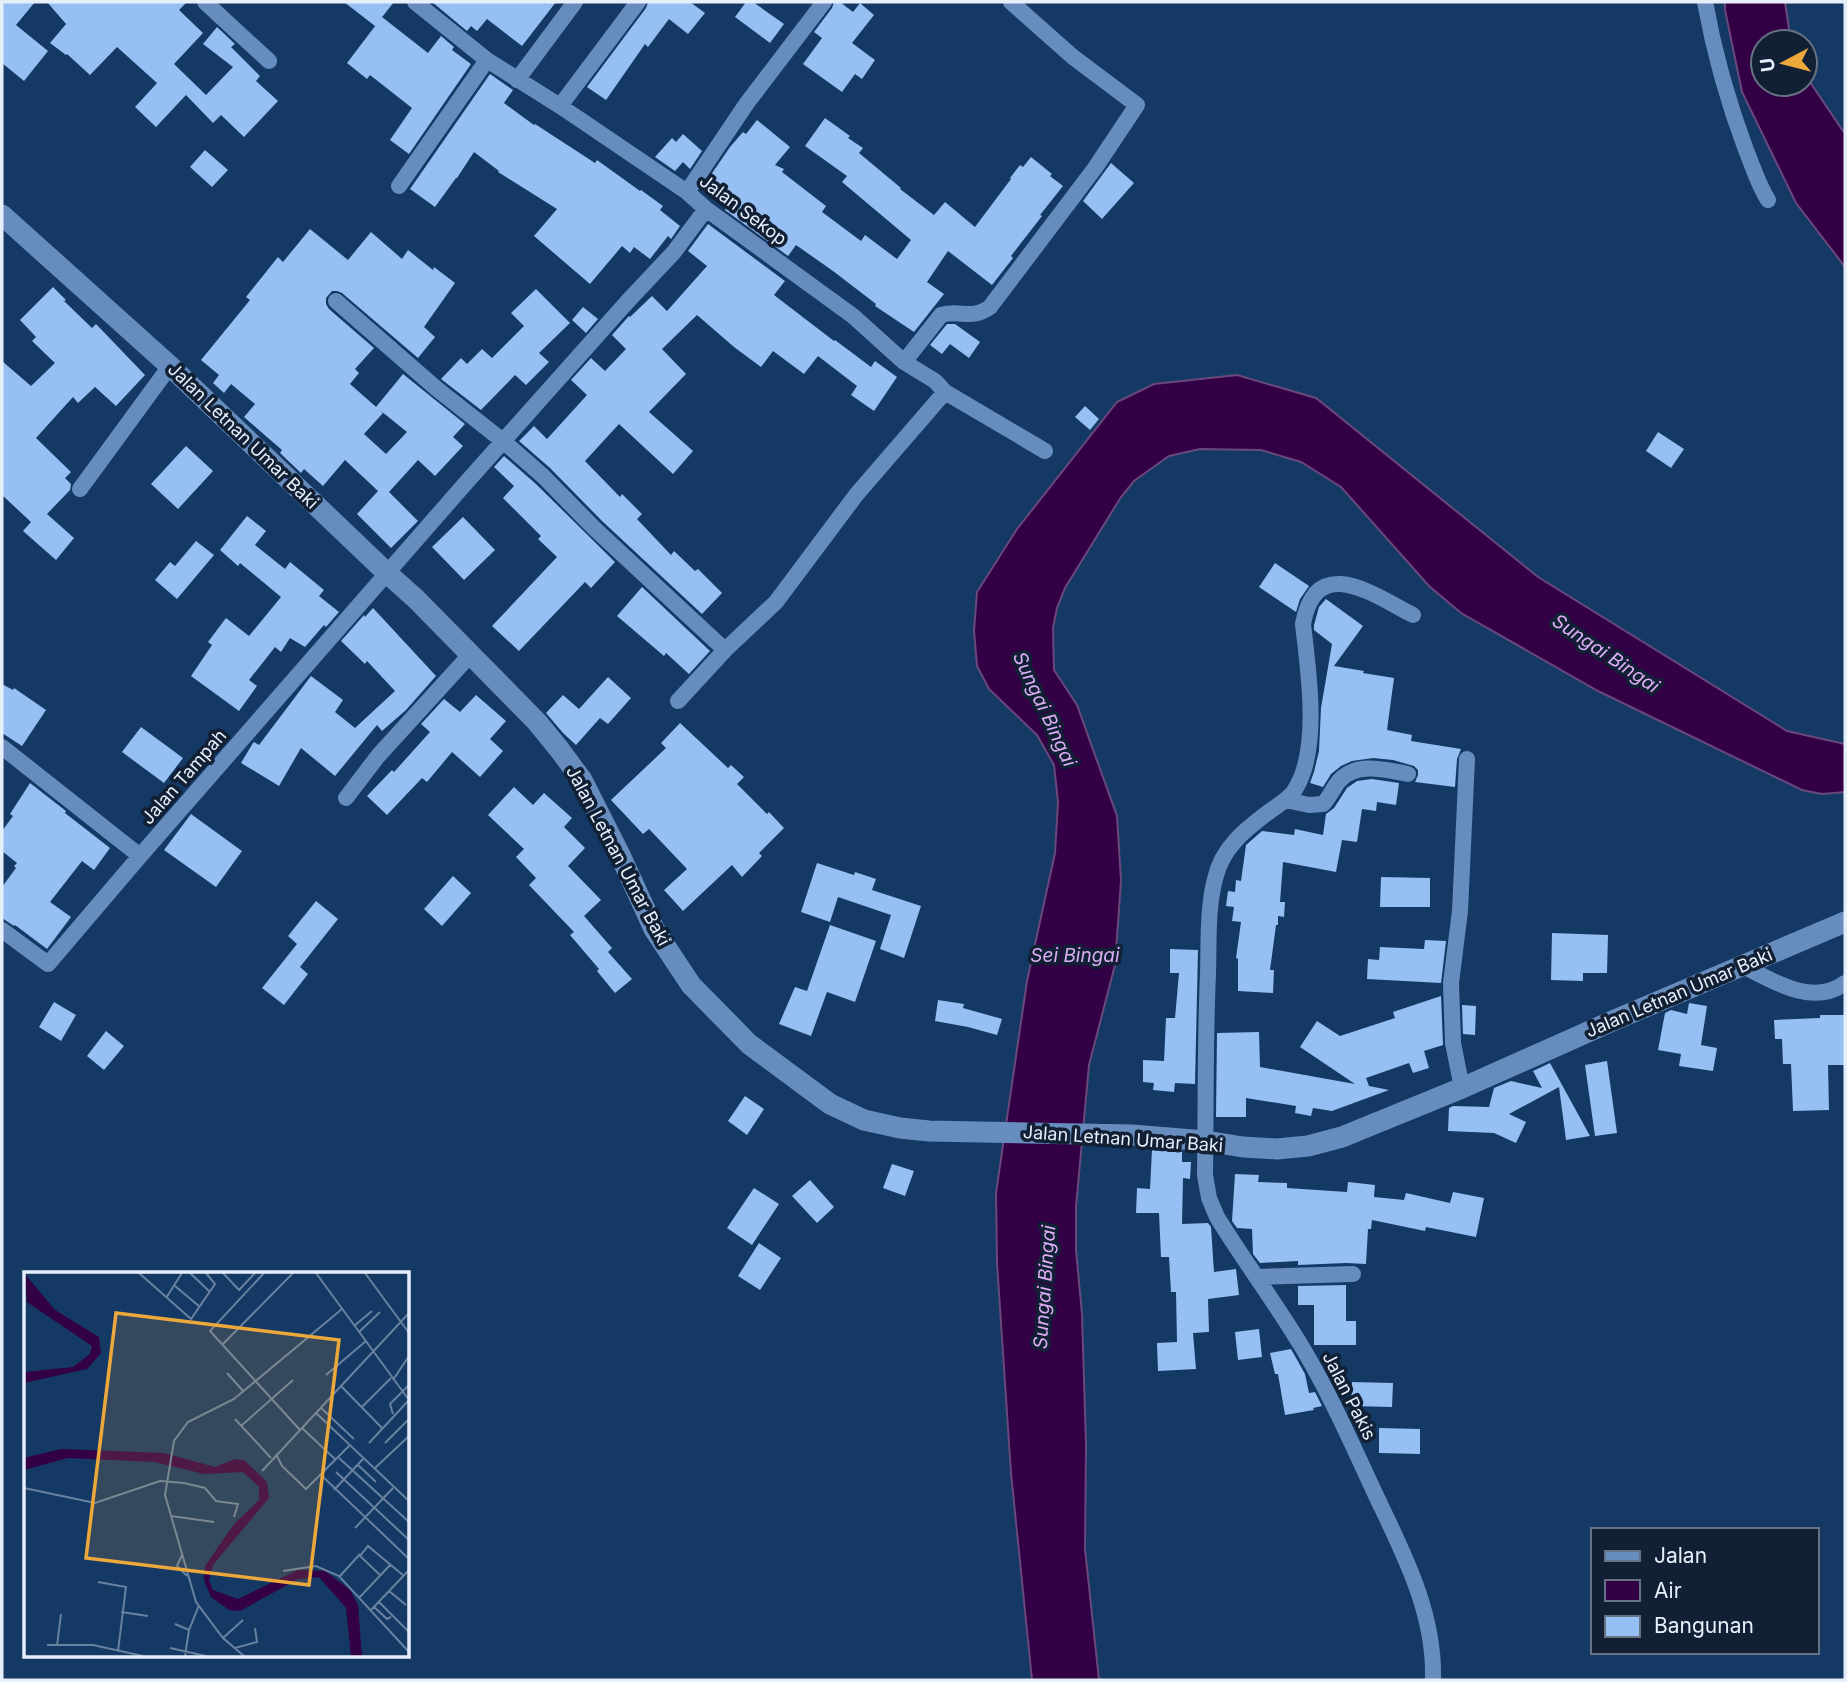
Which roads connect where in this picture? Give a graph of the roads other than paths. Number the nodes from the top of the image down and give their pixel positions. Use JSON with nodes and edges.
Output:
{"nodes":[{"id":1,"x":205,"y":2,"type":"edge"},
{"id":2,"x":415,"y":2,"type":"edge"},
{"id":3,"x":575,"y":2,"type":"edge"},
{"id":4,"x":638,"y":2,"type":"edge"},
{"id":5,"x":824,"y":2,"type":"edge"},
{"id":6,"x":1705,"y":2,"type":"edge"},
{"id":7,"x":1022,"y":5,"type":"edge"},
{"id":8,"x":487,"y":60,"type":"junction"},
{"id":9,"x":269,"y":61,"type":"dead end"},
{"id":10,"x":517,"y":80,"type":"junction"},
{"id":11,"x":561,"y":106,"type":"junction"},
{"id":12,"x":399,"y":186,"type":"dead end"},
{"id":13,"x":687,"y":192,"type":"junction"},
{"id":14,"x":1768,"y":200,"type":"dead end"},
{"id":15,"x":706,"y":209,"type":"junction"},
{"id":16,"x":2,"y":215,"type":"edge"},
{"id":17,"x":336,"y":301,"type":"dead end"},
{"id":18,"x":904,"y":362,"type":"junction"},
{"id":19,"x":170,"y":366,"type":"junction"},
{"id":20,"x":945,"y":391,"type":"junction"},
{"id":21,"x":503,"y":441,"type":"junction"},
{"id":22,"x":1045,"y":452,"type":"dead end"},
{"id":23,"x":80,"y":489,"type":"dead end"},
{"id":24,"x":388,"y":574,"type":"junction"},
{"id":25,"x":1412,"y":615,"type":"dead end"},
{"id":26,"x":725,"y":650,"type":"junction"},
{"id":27,"x":470,"y":655,"type":"junction"},
{"id":28,"x":678,"y":701,"type":"dead end"},
{"id":29,"x":2,"y":747,"type":"edge"},
{"id":30,"x":1467,"y":759,"type":"dead end"},
{"id":31,"x":1408,"y":775,"type":"dead end"},
{"id":32,"x":346,"y":798,"type":"dead end"},
{"id":33,"x":1286,"y":800,"type":"junction"},
{"id":34,"x":140,"y":856,"type":"junction"},
{"id":35,"x":1845,"y":922,"type":"edge"},
{"id":36,"x":2,"y":930,"type":"edge"},
{"id":37,"x":1743,"y":967,"type":"junction"},
{"id":38,"x":1845,"y":983,"type":"edge"},
{"id":39,"x":1462,"y":1088,"type":"junction"},
{"id":40,"x":1206,"y":1142,"type":"junction"},
{"id":41,"x":1353,"y":1274,"type":"dead end"},
{"id":42,"x":1256,"y":1277,"type":"junction"},
{"id":43,"x":1433,"y":1680,"type":"edge"}],
"edges":[{"from":1,"to":9,"type":"street"},
{"from":2,"to":8,"type":"street","name":"Jalan Sekop"},
{"from":3,"to":10,"type":"street"},
{"from":4,"to":11,"type":"street"},
{"from":5,"to":13,"type":"street"},
{"from":6,"to":14,"type":"street"},
{"from":7,"to":18,"type":"street"},
{"from":8,"to":10,"type":"street","name":"Jalan Sekop"},
{"from":8,"to":12,"type":"street"},
{"from":10,"to":11,"type":"street","name":"Jalan Sekop"},
{"from":11,"to":13,"type":"street","name":"Jalan Sekop"},
{"from":13,"to":15,"type":"street","name":"Jalan Sekop"},
{"from":15,"to":18,"type":"street","name":"Jalan Sekop"},
{"from":15,"to":21,"type":"street","name":"Jalan Tampah"},
{"from":16,"to":19,"type":"street","name":"Jalan Letnan Umar Baki"},
{"from":17,"to":21,"type":"street"},
{"from":18,"to":20,"type":"street","name":"Jalan Sekop"},
{"from":19,"to":23,"type":"street"},
{"from":19,"to":24,"type":"street","name":"Jalan Letnan Umar Baki"},
{"from":20,"to":22,"type":"street","name":"Jalan Sekop"},
{"from":20,"to":26,"type":"street"},
{"from":21,"to":24,"type":"street","name":"Jalan Tampah"},
{"from":21,"to":26,"type":"street"},
{"from":24,"to":27,"type":"street","name":"Jalan Letnan Umar Baki"},
{"from":24,"to":34,"type":"street","name":"Jalan Tampah"},
{"from":25,"to":33,"type":"street"},
{"from":26,"to":28,"type":"street"},
{"from":27,"to":32,"type":"street"},
{"from":27,"to":40,"type":"street","name":"Jalan Letnan Umar Baki"},
{"from":29,"to":34,"type":"street"},
{"from":30,"to":39,"type":"street"},
{"from":31,"to":33,"type":"street"},
{"from":33,"to":40,"type":"street","name":"Jalan Pakis"},
{"from":34,"to":36,"type":"street","name":"Jalan Tampah"},
{"from":35,"to":37,"type":"street","name":"Jalan Letnan Umar Baki"},
{"from":37,"to":38,"type":"street"},
{"from":37,"to":39,"type":"street","name":"Jalan Letnan Umar Baki"},
{"from":39,"to":40,"type":"street","name":"Jalan Letnan Umar Baki"},
{"from":40,"to":42,"type":"street","name":"Jalan Pakis"},
{"from":41,"to":42,"type":"street"},
{"from":42,"to":43,"type":"street","name":"Jalan Pakis"}]}
